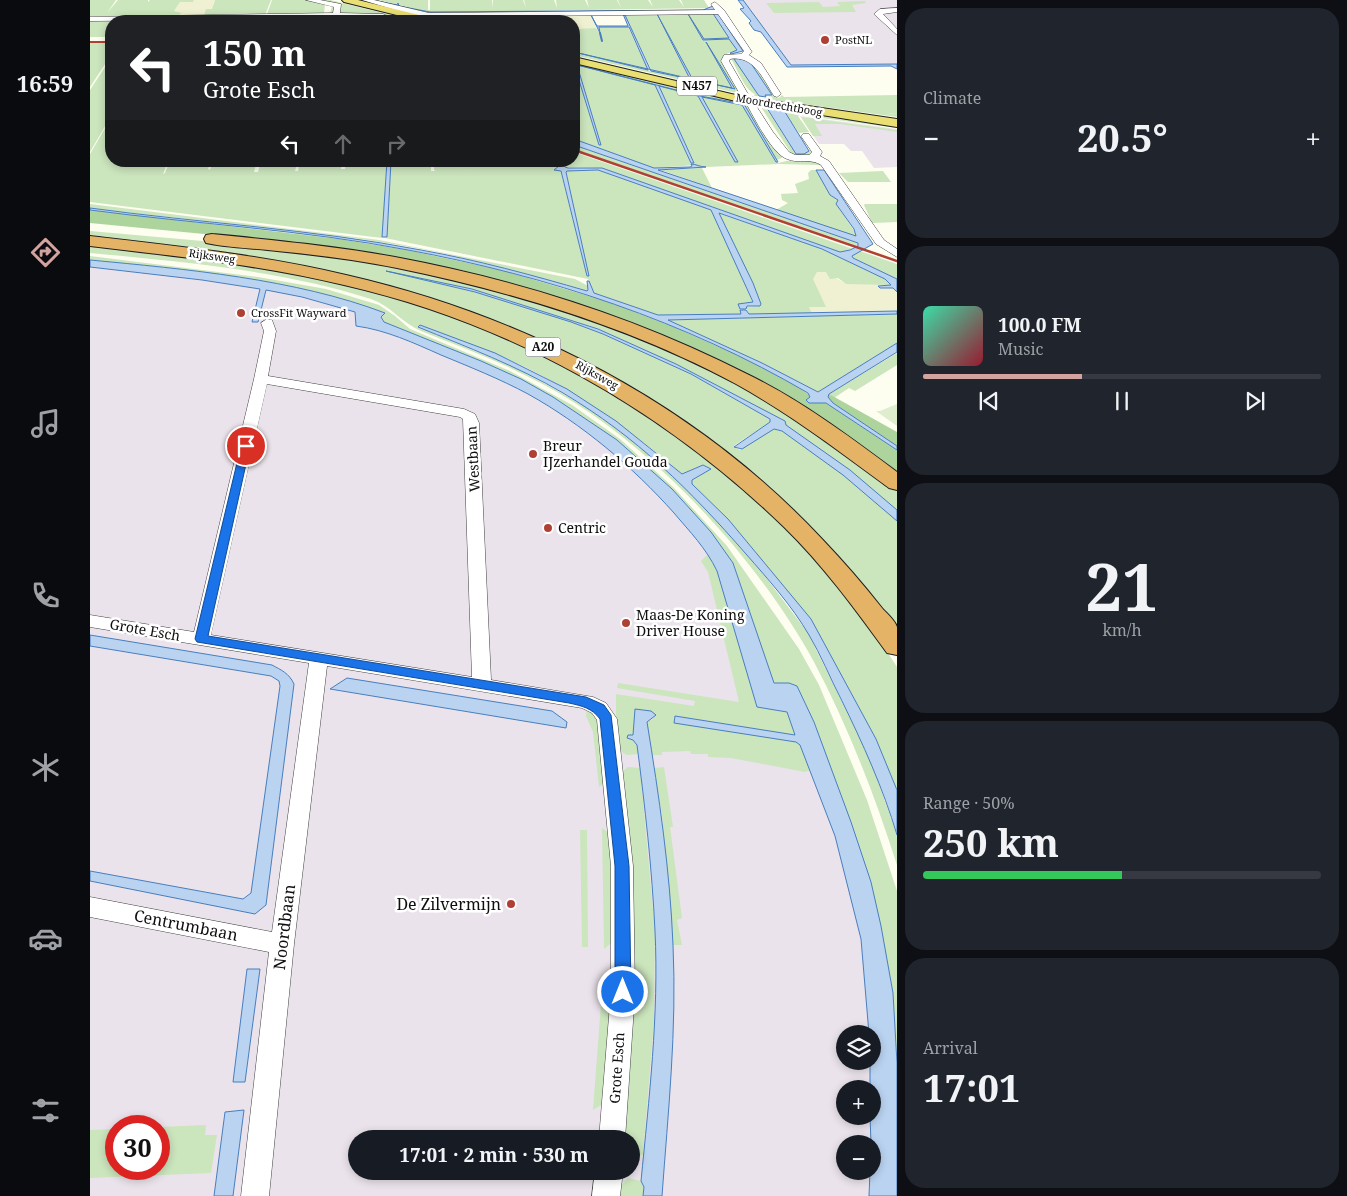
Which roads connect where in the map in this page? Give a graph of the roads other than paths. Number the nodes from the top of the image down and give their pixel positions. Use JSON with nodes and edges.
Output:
{"nodes":[{"id":1,"x":310,"y":0,"type":"edge"},
{"id":2,"x":334,"y":0,"type":"edge"},
{"id":3,"x":347,"y":0,"type":"edge"},
{"id":4,"x":366,"y":0,"type":"edge"},
{"id":5,"x":712,"y":0,"type":"edge"},
{"id":6,"x":883,"y":0,"type":"edge"},
{"id":7,"x":896,"y":10,"type":"edge"},
{"id":8,"x":716,"y":12,"type":"junction"},
{"id":9,"x":336,"y":15,"type":"edge"},
{"id":10,"x":395,"y":15,"type":"edge"},
{"id":11,"x":408,"y":15,"type":"edge"},
{"id":12,"x":90,"y":19,"type":"edge"},
{"id":13,"x":105,"y":19,"type":"edge"},
{"id":14,"x":897,"y":33,"type":"edge"},
{"id":15,"x":744,"y":55,"type":"junction"},
{"id":16,"x":580,"y":59,"type":"edge"},
{"id":17,"x":580,"y":59,"type":"edge"},
{"id":18,"x":777,"y":94,"type":"dead end"},
{"id":19,"x":897,"y":119,"type":"edge"},
{"id":20,"x":897,"y":123,"type":"edge"},
{"id":21,"x":806,"y":136,"type":"dead end"},
{"id":22,"x":816,"y":158,"type":"junction"},
{"id":23,"x":90,"y":228,"type":"edge"},
{"id":24,"x":90,"y":241,"type":"edge"},
{"id":25,"x":897,"y":254,"type":"edge"},
{"id":26,"x":267,"y":323,"type":"dead end"},
{"id":27,"x":260,"y":379,"type":"junction"},
{"id":28,"x":897,"y":483,"type":"edge"},
{"id":29,"x":90,"y":621,"type":"edge"},
{"id":30,"x":201,"y":639,"type":"junction"},
{"id":31,"x":897,"y":646,"type":"edge"},
{"id":32,"x":319,"y":659,"type":"junction"},
{"id":33,"x":482,"y":684,"type":"junction"},
{"id":34,"x":90,"y":907,"type":"edge"},
{"id":35,"x":282,"y":944,"type":"junction"},
{"id":36,"x":613,"y":1130,"type":"edge"},
{"id":37,"x":608,"y":1180,"type":"edge"},
{"id":38,"x":255,"y":1196,"type":"edge"},
{"id":39,"x":606,"y":1196,"type":"edge"}],
"edges":[{"from":1,"to":9,"type":"street"},
{"from":2,"to":10,"type":"main road"},
{"from":3,"to":11,"type":"main road"},
{"from":4,"to":8,"type":"street"},
{"from":5,"to":8,"type":"street"},
{"from":6,"to":7,"type":"street"},
{"from":7,"to":14,"type":"street"},
{"from":8,"to":15,"type":"street"},
{"from":12,"to":13,"type":"street"},
{"from":15,"to":18,"type":"street"},
{"from":15,"to":22,"type":"street"},
{"from":16,"to":19,"type":"main road","name":"Moordrechtboog","number":"N457"},
{"from":17,"to":20,"type":"main road","name":"Moordrechtboog","number":"N457"},
{"from":21,"to":22,"type":"street"},
{"from":22,"to":25,"type":"street"},
{"from":23,"to":28,"type":"highway","name":"Rijksweg"},
{"from":24,"to":31,"type":"highway","name":"Rijksweg","number":"A20"},
{"from":26,"to":27,"type":"street"},
{"from":27,"to":30,"type":"street"},
{"from":27,"to":33,"type":"street","name":"Westbaan"},
{"from":29,"to":30,"type":"street","name":"Grote Esch"},
{"from":30,"to":32,"type":"street","name":"Grote Esch"},
{"from":32,"to":33,"type":"street","name":"Grote Esch"},
{"from":32,"to":35,"type":"street","name":"Noordbaan"},
{"from":33,"to":36,"type":"street","name":"Grote Esch"},
{"from":34,"to":35,"type":"street","name":"Centrumbaan"},
{"from":35,"to":38,"type":"street","name":"Noordbaan"},
{"from":37,"to":39,"type":"street"}]}
